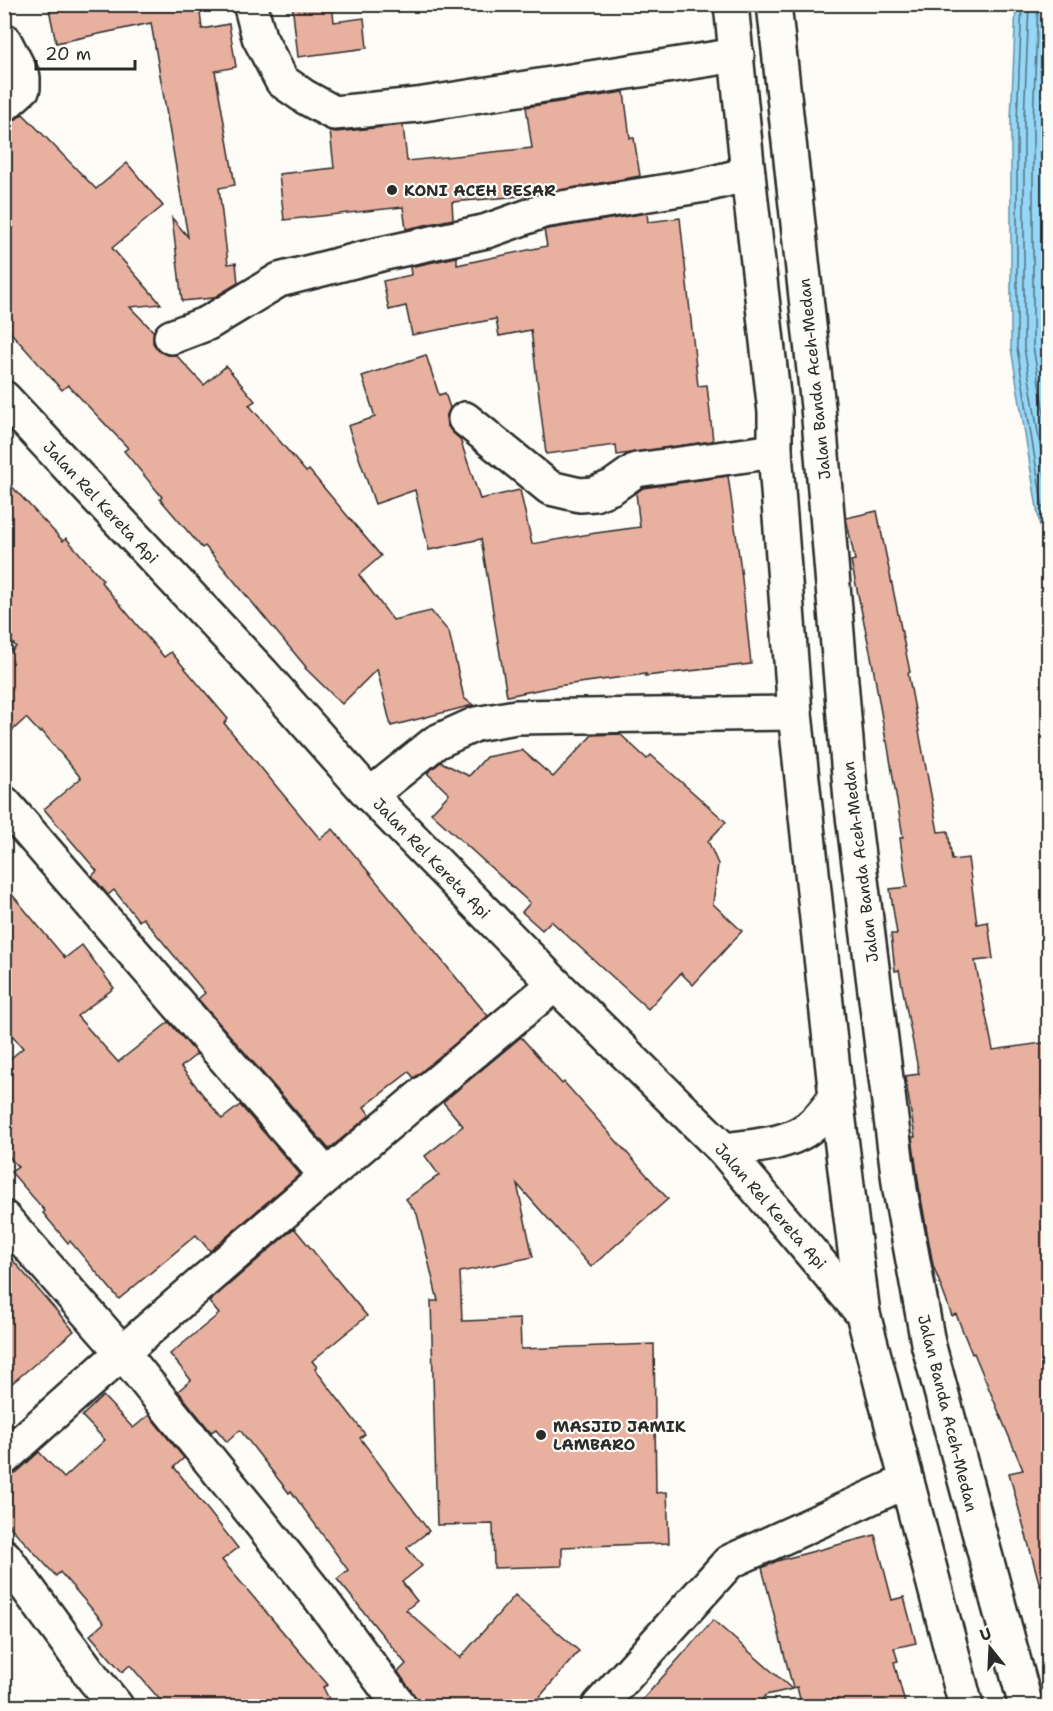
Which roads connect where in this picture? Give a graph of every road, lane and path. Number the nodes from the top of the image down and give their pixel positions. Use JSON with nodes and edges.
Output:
{"nodes":[{"id":1,"x":731,"y":4,"type":"edge"},
{"id":2,"x":774,"y":4,"type":"edge"},
{"id":3,"x":251,"y":7,"type":"dead end"},
{"id":4,"x":4,"y":40,"type":"edge"},
{"id":5,"x":737,"y":55,"type":"junction"},
{"id":6,"x":4,"y":105,"type":"edge"},
{"id":7,"x":748,"y":174,"type":"junction"},
{"id":8,"x":171,"y":338,"type":"dead end"},
{"id":9,"x":4,"y":398,"type":"edge"},
{"id":10,"x":818,"y":407,"type":"junction"},
{"id":11,"x":775,"y":412,"type":"junction"},
{"id":12,"x":465,"y":419,"type":"dead end"},
{"id":13,"x":775,"y":451,"type":"junction"},
{"id":14,"x":795,"y":713,"type":"junction"},
{"id":15,"x":370,"y":795,"type":"junction"},
{"id":16,"x":4,"y":803,"type":"edge"},
{"id":17,"x":555,"y":984,"type":"junction"},
{"id":18,"x":836,"y":1097,"type":"junction"},
{"id":19,"x":724,"y":1150,"type":"junction"},
{"id":20,"x":326,"y":1175,"type":"junction"},
{"id":21,"x":4,"y":1218,"type":"edge"},
{"id":22,"x":863,"y":1314,"type":"junction"},
{"id":23,"x":122,"y":1352,"type":"junction"},
{"id":24,"x":4,"y":1458,"type":"edge"},
{"id":25,"x":907,"y":1481,"type":"junction"},
{"id":26,"x":4,"y":1556,"type":"edge"},
{"id":27,"x":116,"y":1707,"type":"edge"},
{"id":28,"x":400,"y":1707,"type":"edge"},
{"id":29,"x":598,"y":1707,"type":"edge"},
{"id":30,"x":966,"y":1707,"type":"edge"},
{"id":31,"x":1026,"y":1707,"type":"edge"}],
"edges":[{"from":1,"to":5,"type":"main road"},
{"from":2,"to":10,"type":"main road","name":"Jalan Banda Aceh-Medan"},
{"from":3,"to":5,"type":"main road"},
{"from":4,"to":6,"type":"main road"},
{"from":5,"to":7,"type":"main road"},
{"from":7,"to":8,"type":"main road"},
{"from":7,"to":11,"type":"main road"},
{"from":9,"to":15,"type":"main road","name":"Jalan Rel Kereta Api"},
{"from":10,"to":11,"type":"main road"},
{"from":10,"to":31,"type":"main road","name":"Jalan Banda Aceh-Medan"},
{"from":11,"to":13,"type":"main road"},
{"from":12,"to":13,"type":"main road"},
{"from":13,"to":14,"type":"main road"},
{"from":14,"to":15,"type":"main road"},
{"from":14,"to":18,"type":"main road"},
{"from":15,"to":17,"type":"main road","name":"Jalan Rel Kereta Api"},
{"from":16,"to":20,"type":"main road"},
{"from":17,"to":19,"type":"main road","name":"Jalan Rel Kereta Api"},
{"from":17,"to":20,"type":"main road"},
{"from":18,"to":19,"type":"main road"},
{"from":18,"to":22,"type":"main road"},
{"from":19,"to":22,"type":"main road","name":"Jalan Rel Kereta Api"},
{"from":20,"to":23,"type":"main road"},
{"from":21,"to":23,"type":"main road"},
{"from":22,"to":25,"type":"main road"},
{"from":23,"to":24,"type":"main road"},
{"from":23,"to":28,"type":"main road"},
{"from":25,"to":29,"type":"main road"},
{"from":25,"to":30,"type":"main road"},
{"from":26,"to":27,"type":"main road"}]}
